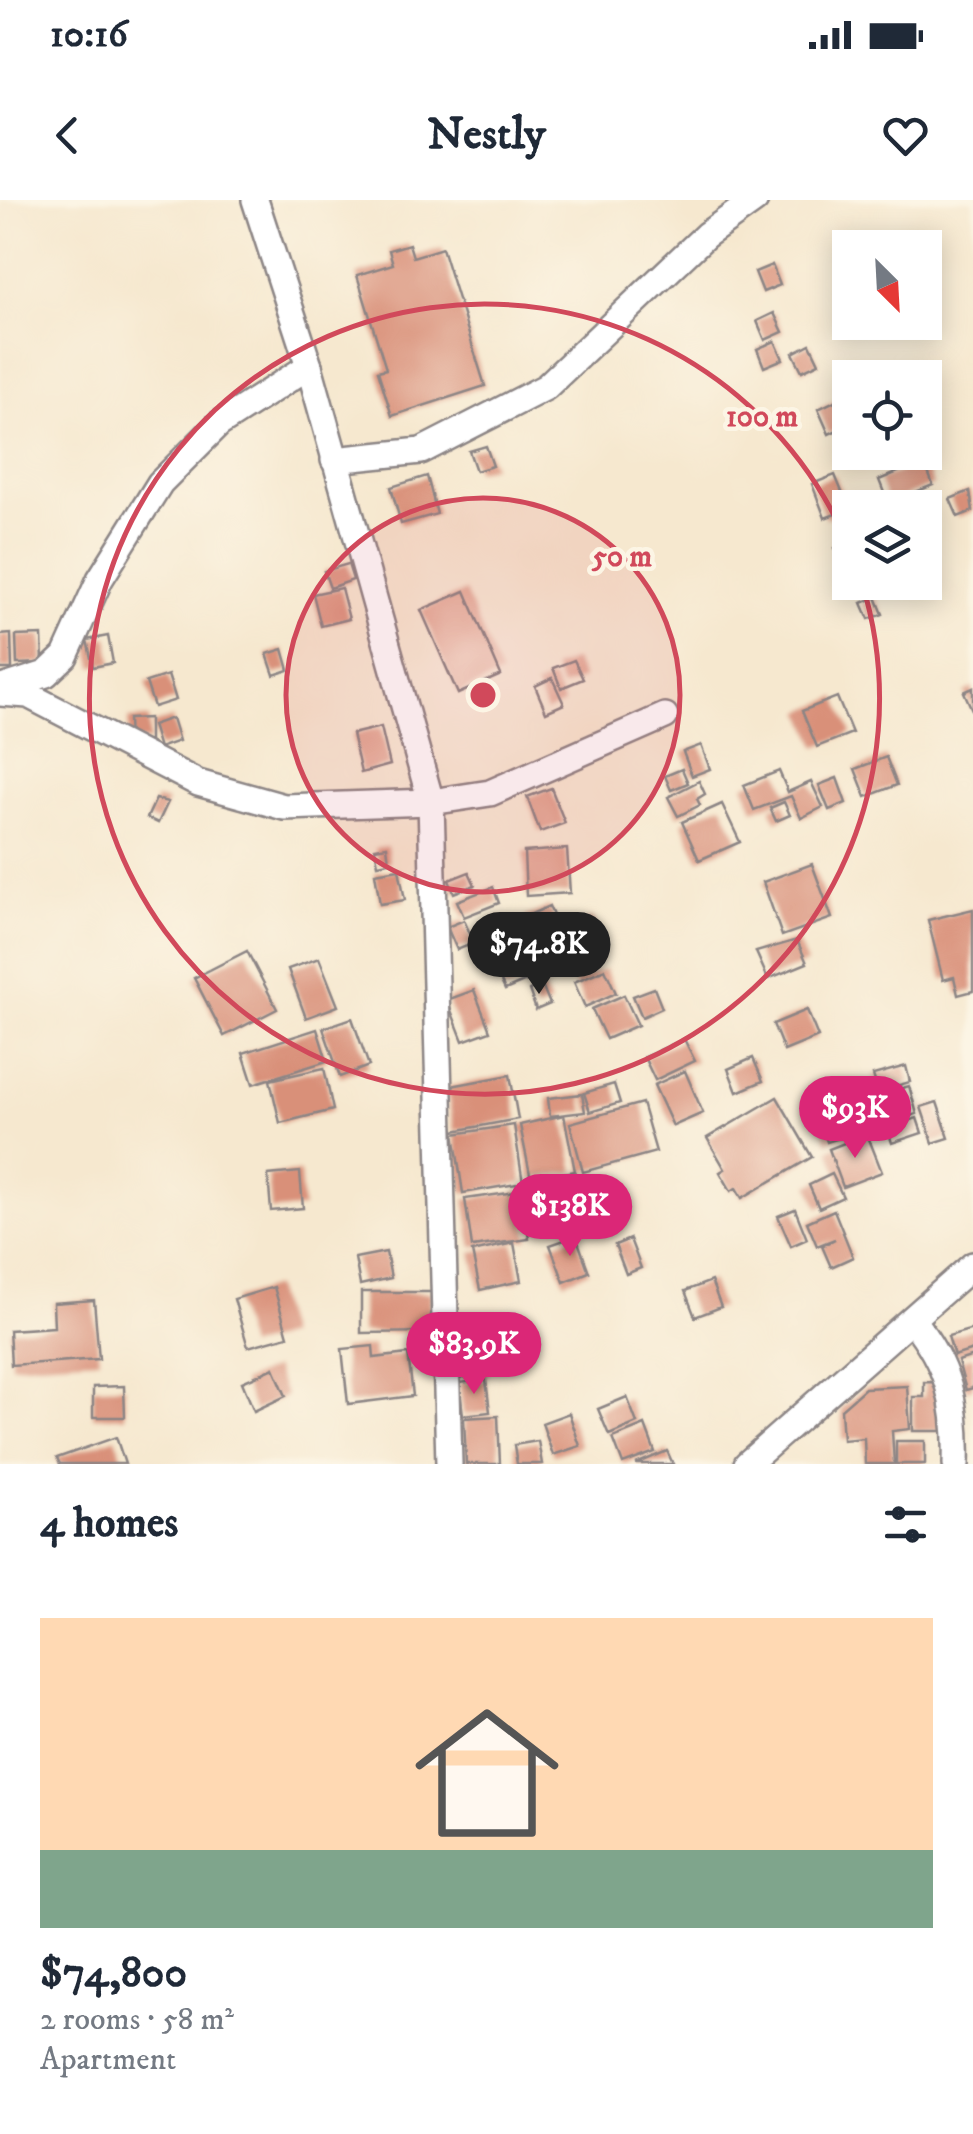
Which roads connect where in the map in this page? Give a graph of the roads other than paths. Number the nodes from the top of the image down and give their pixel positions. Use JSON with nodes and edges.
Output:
{"nodes":[{"id":1,"x":255,"y":200,"type":"edge"},
{"id":2,"x":755,"y":200,"type":"edge"},
{"id":3,"x":309,"y":366,"type":"junction"},
{"id":4,"x":334,"y":460,"type":"junction"},
{"id":5,"x":0,"y":691,"type":"edge"},
{"id":6,"x":665,"y":716,"type":"dead end"},
{"id":7,"x":431,"y":802,"type":"junction"},
{"id":8,"x":973,"y":1265,"type":"edge"},
{"id":9,"x":912,"y":1320,"type":"junction"},
{"id":10,"x":449,"y":1464,"type":"edge"},
{"id":11,"x":747,"y":1464,"type":"edge"},
{"id":12,"x":956,"y":1464,"type":"edge"}],
"edges":[{"from":1,"to":3,"type":"street"},
{"from":2,"to":4,"type":"street"},
{"from":3,"to":4,"type":"street"},
{"from":3,"to":5,"type":"street"},
{"from":4,"to":7,"type":"street"},
{"from":5,"to":7,"type":"street"},
{"from":6,"to":7,"type":"street"},
{"from":7,"to":10,"type":"street"},
{"from":8,"to":9,"type":"street"},
{"from":9,"to":11,"type":"street"},
{"from":9,"to":12,"type":"street"}]}
